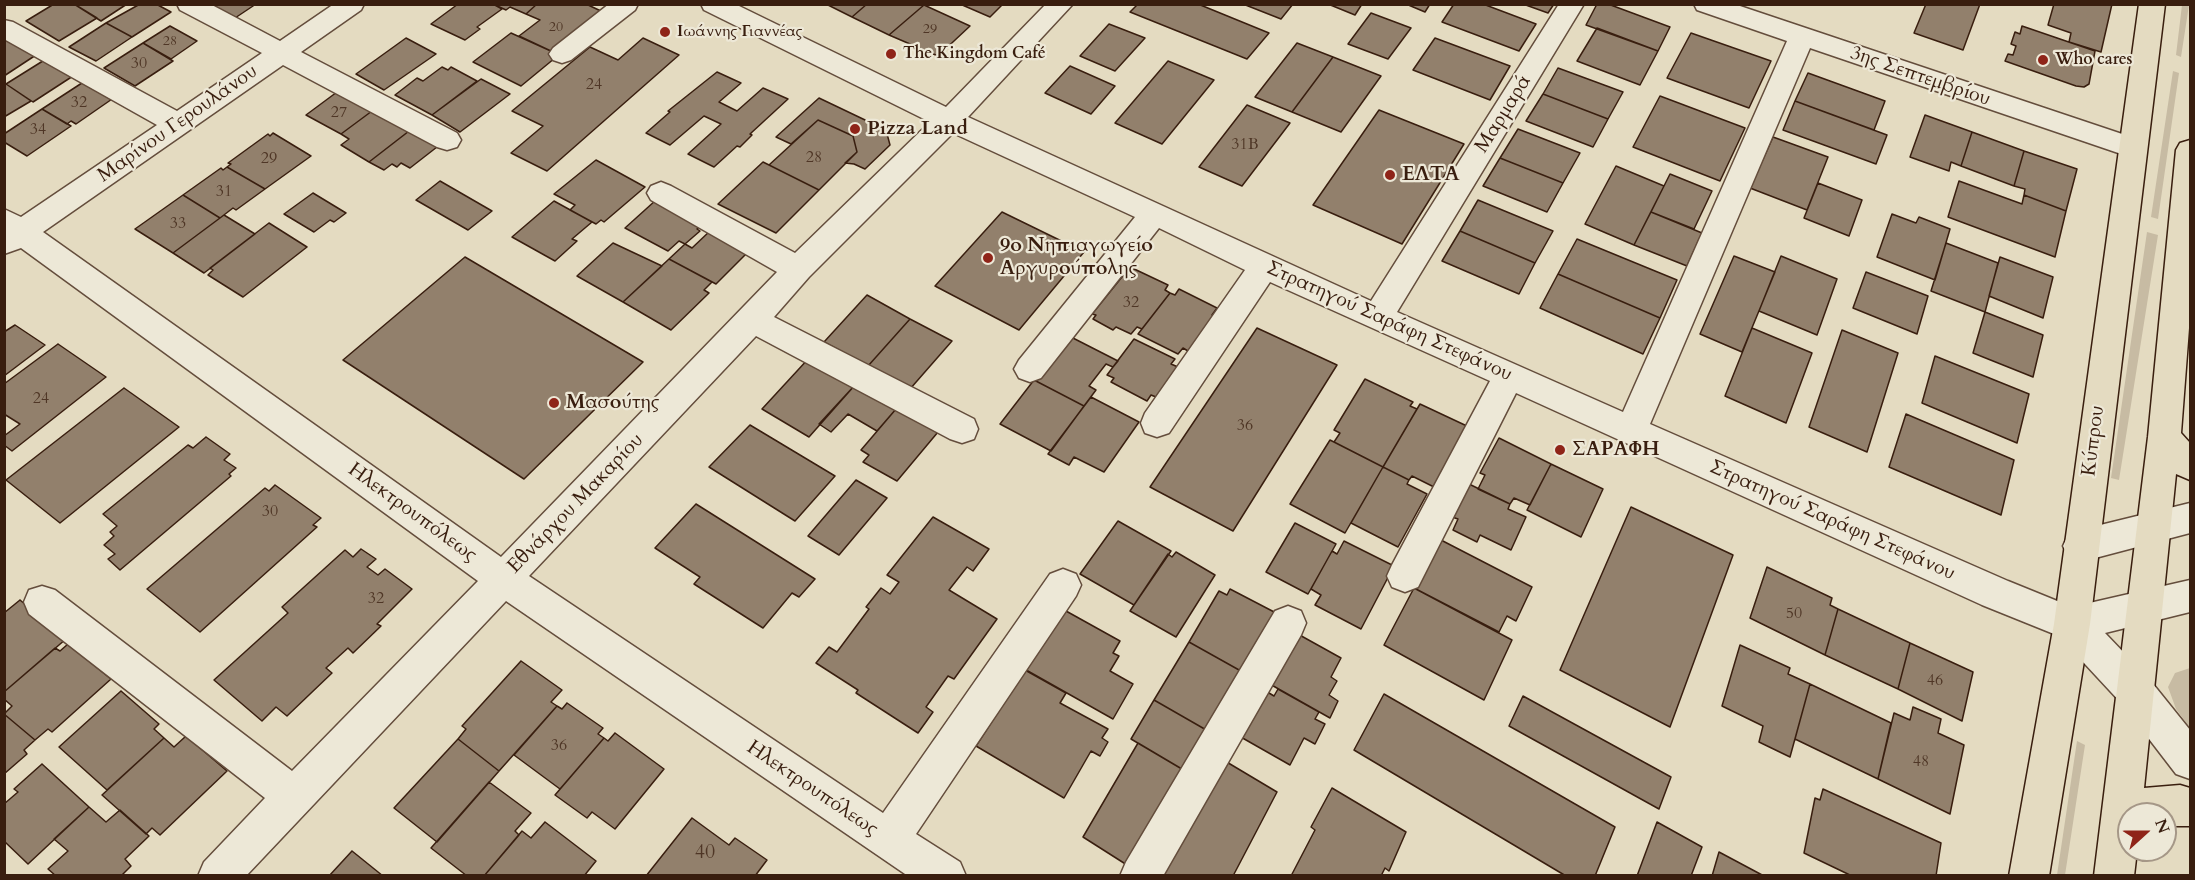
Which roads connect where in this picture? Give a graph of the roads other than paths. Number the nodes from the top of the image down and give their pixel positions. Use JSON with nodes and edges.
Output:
{"nodes":[{"id":1,"x":189,"y":4,"type":"edge"},
{"id":2,"x":352,"y":4,"type":"edge"},
{"id":3,"x":626,"y":4,"type":"edge"},
{"id":4,"x":713,"y":4,"type":"edge"},
{"id":5,"x":1061,"y":4,"type":"edge"},
{"id":6,"x":1572,"y":4,"type":"edge"},
{"id":7,"x":1706,"y":4,"type":"edge"},
{"id":8,"x":2152,"y":4,"type":"edge"},
{"id":9,"x":4,"y":28,"type":"edge"},
{"id":10,"x":1802,"y":37,"type":"junction"},
{"id":11,"x":282,"y":53,"type":"junction"},
{"id":12,"x":562,"y":54,"type":"dead end"},
{"id":13,"x":949,"y":120,"type":"junction"},
{"id":14,"x":178,"y":124,"type":"junction"},
{"id":15,"x":447,"y":140,"type":"dead end"},
{"id":16,"x":2133,"y":148,"type":"junction"},
{"id":17,"x":2190,"y":158,"type":"edge"},
{"id":18,"x":661,"y":193,"type":"dead end"},
{"id":19,"x":1154,"y":213,"type":"junction"},
{"id":20,"x":10,"y":232,"type":"edge"},
{"id":21,"x":1264,"y":266,"type":"junction"},
{"id":22,"x":798,"y":269,"type":"junction"},
{"id":23,"x":1378,"y":316,"type":"junction"},
{"id":24,"x":752,"y":321,"type":"junction"},
{"id":25,"x":1029,"y":369,"type":"dead end"},
{"id":26,"x":1508,"y":377,"type":"junction"},
{"id":27,"x":1156,"y":423,"type":"dead end"},
{"id":28,"x":962,"y":429,"type":"dead end"},
{"id":29,"x":1631,"y":430,"type":"junction"},
{"id":30,"x":2164,"y":437,"type":"junction"},
{"id":31,"x":2190,"y":466,"type":"edge"},
{"id":32,"x":2190,"y":518,"type":"edge"},
{"id":33,"x":2152,"y":528,"type":"junction"},
{"id":34,"x":2080,"y":546,"type":"junction"},
{"id":35,"x":1405,"y":576,"type":"dead end"},
{"id":36,"x":503,"y":579,"type":"junction"},
{"id":37,"x":1063,"y":585,"type":"dead end"},
{"id":38,"x":2190,"y":596,"type":"edge"},
{"id":39,"x":42,"y":602,"type":"dead end"},
{"id":40,"x":2143,"y":608,"type":"junction"},
{"id":41,"x":1288,"y":623,"type":"dead end"},
{"id":42,"x":2072,"y":624,"type":"junction"},
{"id":43,"x":2136,"y":692,"type":"junction"},
{"id":44,"x":2190,"y":760,"type":"edge"},
{"id":45,"x":295,"y":797,"type":"junction"},
{"id":46,"x":2130,"y":802,"type":"edge"},
{"id":47,"x":888,"y":840,"type":"junction"},
{"id":48,"x":218,"y":876,"type":"edge"},
{"id":49,"x":946,"y":876,"type":"edge"},
{"id":50,"x":1140,"y":876,"type":"edge"},
{"id":51,"x":2029,"y":876,"type":"edge"}],
"edges":[{"from":1,"to":11,"type":"street"},
{"from":2,"to":11,"type":"street","name":"Μαρίνου Γερουλάνου"},
{"from":3,"to":12,"type":"street"},
{"from":4,"to":13,"type":"street","name":"Στρατηγού Σαράφη Στεφάνου"},
{"from":5,"to":13,"type":"street","name":"Εθνάρχου Μακαρίου"},
{"from":6,"to":23,"type":"street","name":"Μαρμαρά"},
{"from":7,"to":10,"type":"street","name":"3ης Σεπτεμβρίου"},
{"from":8,"to":16,"type":"main road","name":"Κύπρου"},
{"from":9,"to":14,"type":"street"},
{"from":10,"to":16,"type":"street","name":"3ης Σεπτεμβρίου"},
{"from":10,"to":29,"type":"street"},
{"from":11,"to":14,"type":"street","name":"Μαρίνου Γερουλάνου"},
{"from":11,"to":15,"type":"street"},
{"from":13,"to":19,"type":"street","name":"Στρατηγού Σαράφη Στεφάνου"},
{"from":13,"to":22,"type":"street","name":"Εθνάρχου Μακαρίου"},
{"from":14,"to":20,"type":"street","name":"Μαρίνου Γερουλάνου"},
{"from":16,"to":34,"type":"main road","name":"Κύπρου"},
{"from":17,"to":30,"type":"main road"},
{"from":18,"to":22,"type":"street"},
{"from":19,"to":21,"type":"street","name":"Στρατηγού Σαράφη Στεφάνου"},
{"from":19,"to":25,"type":"street"},
{"from":20,"to":36,"type":"street","name":"Ηλεκτρουπόλεως"},
{"from":21,"to":23,"type":"street","name":"Στρατηγού Σαράφη Στεφάνου"},
{"from":21,"to":27,"type":"street"},
{"from":22,"to":24,"type":"street","name":"Εθνάρχου Μακαρίου"},
{"from":23,"to":26,"type":"street","name":"Στρατηγού Σαράφη Στεφάνου"},
{"from":24,"to":28,"type":"street"},
{"from":24,"to":36,"type":"street","name":"Εθνάρχου Μακαρίου"},
{"from":26,"to":29,"type":"street","name":"Στρατηγού Σαράφη Στεφάνου"},
{"from":26,"to":35,"type":"street"},
{"from":29,"to":42,"type":"street","name":"Στρατηγού Σαράφη Στεφάνου"},
{"from":30,"to":31,"type":"main road"},
{"from":30,"to":33,"type":"main road"},
{"from":32,"to":33,"type":"street"},
{"from":33,"to":34,"type":"street"},
{"from":33,"to":40,"type":"main road"},
{"from":34,"to":42,"type":"main road","name":"Κύπρου"},
{"from":36,"to":45,"type":"street","name":"Εθνάρχου Μακαρίου"},
{"from":36,"to":47,"type":"street","name":"Ηλεκτρουπόλεως"},
{"from":37,"to":47,"type":"street"},
{"from":38,"to":40,"type":"street"},
{"from":39,"to":45,"type":"street"},
{"from":40,"to":42,"type":"street"},
{"from":40,"to":43,"type":"main road"},
{"from":41,"to":50,"type":"street"},
{"from":42,"to":43,"type":"street"},
{"from":42,"to":51,"type":"main road","name":"Κύπρου"},
{"from":43,"to":44,"type":"street"},
{"from":43,"to":46,"type":"main road"},
{"from":45,"to":48,"type":"street","name":"Εθνάρχου Μακαρίου"},
{"from":47,"to":49,"type":"street","name":"Ηλεκτρουπόλεως"}]}
